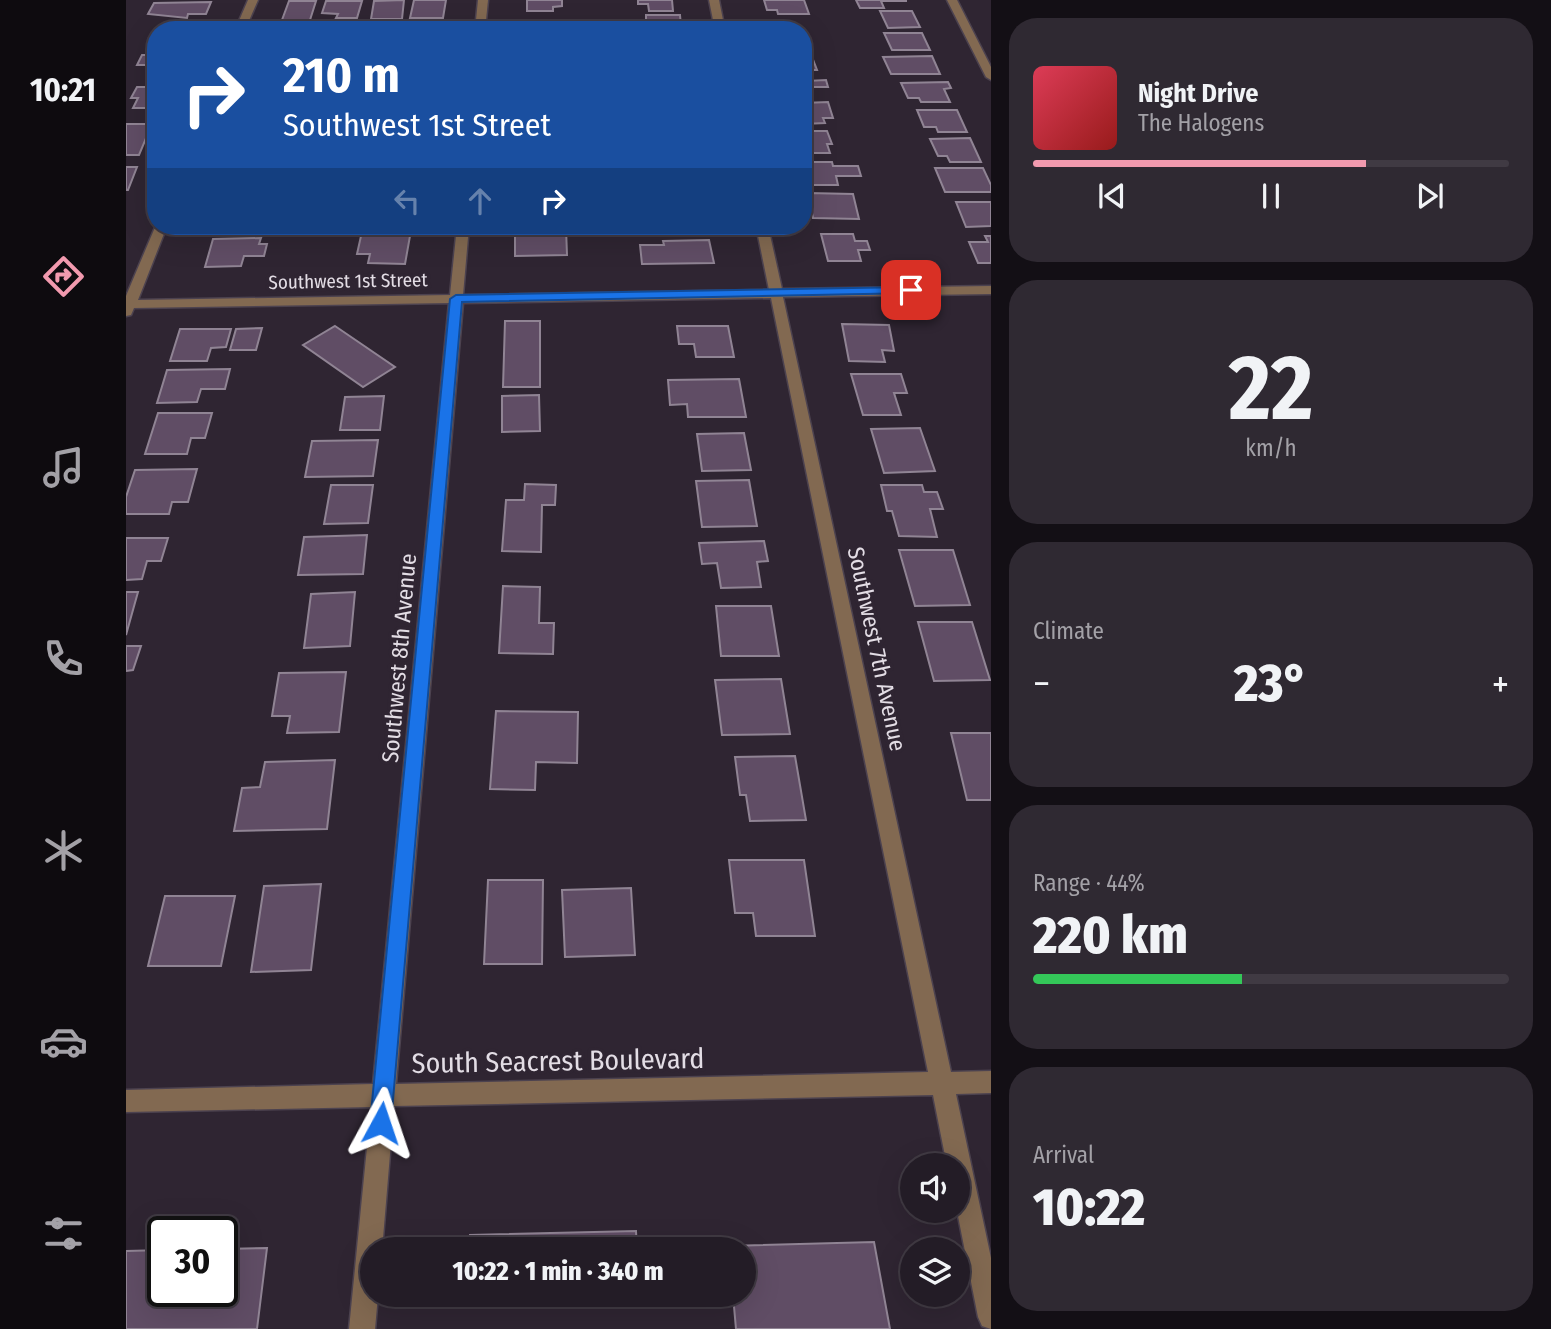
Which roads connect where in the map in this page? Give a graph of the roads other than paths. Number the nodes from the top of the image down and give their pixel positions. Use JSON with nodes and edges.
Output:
{"nodes":[{"id":1,"x":253,"y":0,"type":"edge"},
{"id":2,"x":483,"y":0,"type":"edge"},
{"id":3,"x":714,"y":0,"type":"edge"},
{"id":4,"x":952,"y":0,"type":"edge"},
{"id":5,"x":244,"y":21,"type":"edge"},
{"id":6,"x":481,"y":21,"type":"edge"},
{"id":7,"x":718,"y":21,"type":"edge"},
{"id":8,"x":991,"y":77,"type":"edge"},
{"id":9,"x":157,"y":235,"type":"edge"},
{"id":10,"x":462,"y":235,"type":"edge"},
{"id":11,"x":764,"y":235,"type":"edge"},
{"id":12,"x":991,"y":289,"type":"edge"},
{"id":13,"x":777,"y":292,"type":"junction"},
{"id":14,"x":456,"y":299,"type":"junction"},
{"id":15,"x":127,"y":307,"type":"edge"},
{"id":16,"x":942,"y":1082,"type":"junction"},
{"id":17,"x":991,"y":1082,"type":"edge"},
{"id":18,"x":384,"y":1095,"type":"junction"},
{"id":19,"x":126,"y":1101,"type":"edge"},
{"id":20,"x":991,"y":1317,"type":"edge"},
{"id":21,"x":362,"y":1329,"type":"edge"}],
"edges":[{"from":1,"to":5,"type":"street"},
{"from":2,"to":6,"type":"street"},
{"from":3,"to":7,"type":"street"},
{"from":4,"to":8,"type":"street"},
{"from":9,"to":15,"type":"street"},
{"from":10,"to":14,"type":"street","name":"Southwest 8th Avenue"},
{"from":11,"to":13,"type":"street","name":"Southwest 7th Avenue"},
{"from":12,"to":13,"type":"street","name":"Southwest 1st Street"},
{"from":13,"to":14,"type":"street","name":"Southwest 1st Street"},
{"from":13,"to":16,"type":"street","name":"Southwest 7th Avenue"},
{"from":14,"to":15,"type":"street","name":"Southwest 1st Street"},
{"from":14,"to":18,"type":"street","name":"Southwest 8th Avenue"},
{"from":16,"to":17,"type":"street","name":"South Seacrest Boulevard"},
{"from":16,"to":18,"type":"street","name":"South Seacrest Boulevard"},
{"from":16,"to":20,"type":"street","name":"Southwest 7th Avenue"},
{"from":18,"to":19,"type":"street","name":"South Seacrest Boulevard"},
{"from":18,"to":21,"type":"street","name":"Southwest 8th Avenue"}]}
